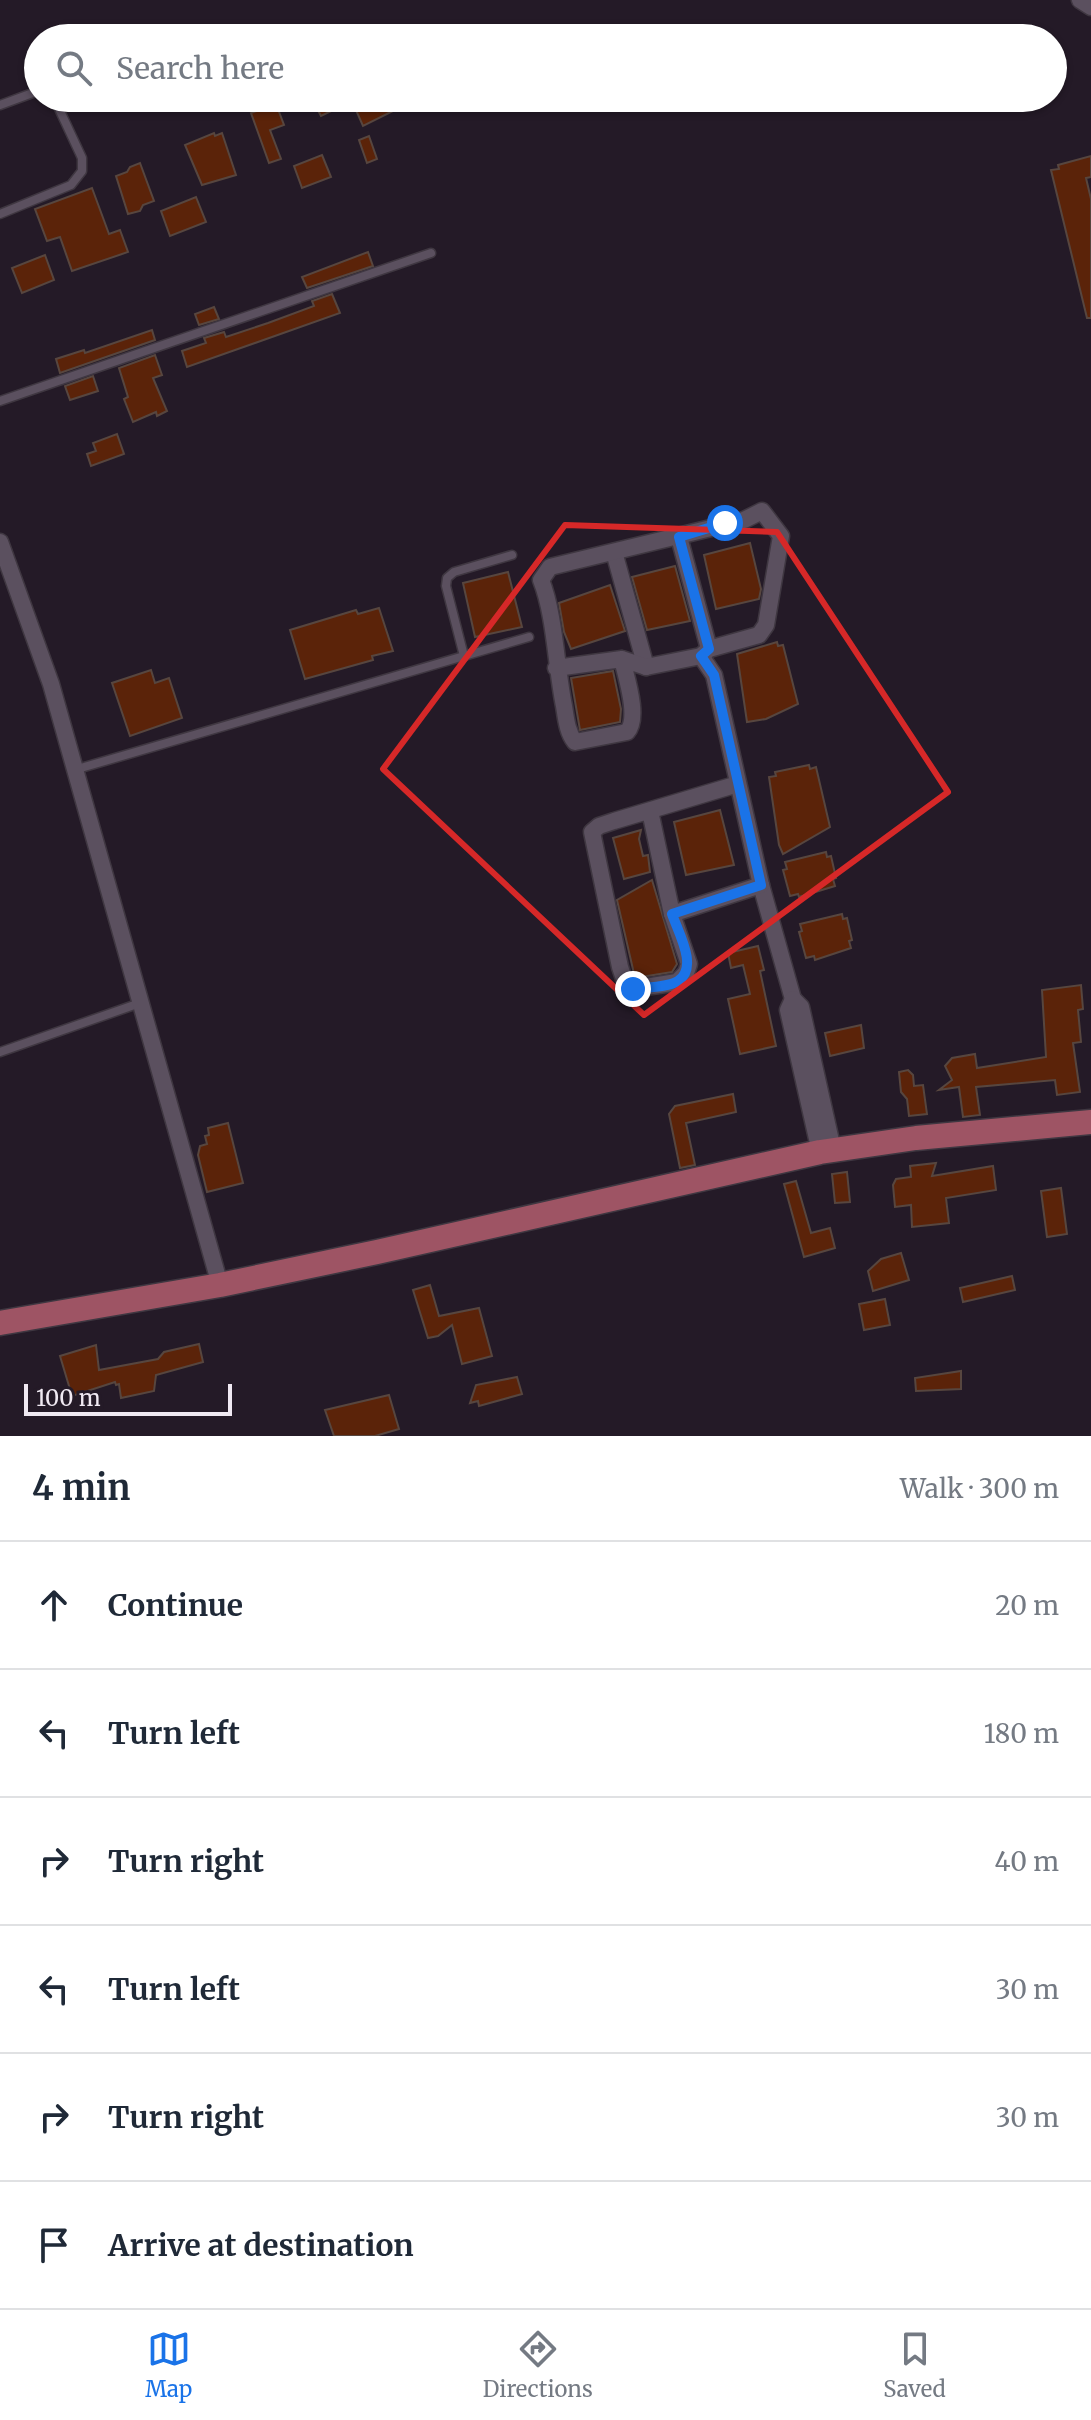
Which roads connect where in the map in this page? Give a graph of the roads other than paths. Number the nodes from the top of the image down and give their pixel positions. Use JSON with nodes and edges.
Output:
{"nodes":[{"id":1,"x":1080,"y":0,"type":"edge"},
{"id":2,"x":1091,"y":7,"type":"edge"},
{"id":3,"x":24,"y":96,"type":"edge"},
{"id":4,"x":0,"y":105,"type":"edge"},
{"id":5,"x":61,"y":112,"type":"edge"},
{"id":6,"x":0,"y":214,"type":"edge"},
{"id":7,"x":431,"y":253,"type":"dead end"},
{"id":8,"x":0,"y":401,"type":"edge"},
{"id":9,"x":679,"y":537,"type":"junction"},
{"id":10,"x":0,"y":542,"type":"edge"},
{"id":11,"x":614,"y":552,"type":"junction"},
{"id":12,"x":512,"y":555,"type":"dead end"},
{"id":13,"x":529,"y":637,"type":"dead end"},
{"id":14,"x":705,"y":653,"type":"junction"},
{"id":15,"x":464,"y":656,"type":"junction"},
{"id":16,"x":622,"y":659,"type":"junction"},
{"id":17,"x":646,"y":667,"type":"junction"},
{"id":18,"x":556,"y":668,"type":"junction"},
{"id":19,"x":74,"y":770,"type":"junction"},
{"id":20,"x":738,"y":784,"type":"junction"},
{"id":21,"x":650,"y":811,"type":"junction"},
{"id":22,"x":761,"y":885,"type":"junction"},
{"id":23,"x":672,"y":914,"type":"junction"},
{"id":24,"x":141,"y":1002,"type":"junction"},
{"id":25,"x":0,"y":1052,"type":"edge"},
{"id":26,"x":1091,"y":1122,"type":"edge"},
{"id":27,"x":827,"y":1151,"type":"junction"},
{"id":28,"x":220,"y":1285,"type":"junction"},
{"id":29,"x":0,"y":1323,"type":"edge"}],
"edges":[{"from":1,"to":2,"type":"street"},
{"from":3,"to":4,"type":"lane"},
{"from":5,"to":6,"type":"lane"},
{"from":7,"to":8,"type":"lane"},
{"from":9,"to":11,"type":"street"},
{"from":9,"to":14,"type":"street"},
{"from":9,"to":14,"type":"street"},
{"from":10,"to":19,"type":"street"},
{"from":11,"to":17,"type":"street"},
{"from":11,"to":18,"type":"street"},
{"from":12,"to":15,"type":"lane"},
{"from":13,"to":15,"type":"lane"},
{"from":14,"to":17,"type":"street"},
{"from":14,"to":20,"type":"street"},
{"from":15,"to":19,"type":"lane"},
{"from":16,"to":17,"type":"street"},
{"from":16,"to":18,"type":"street"},
{"from":16,"to":18,"type":"street"},
{"from":19,"to":24,"type":"street"},
{"from":20,"to":21,"type":"street"},
{"from":20,"to":22,"type":"street"},
{"from":21,"to":23,"type":"street"},
{"from":21,"to":23,"type":"street"},
{"from":22,"to":23,"type":"street"},
{"from":22,"to":27,"type":"street"},
{"from":24,"to":25,"type":"lane"},
{"from":24,"to":28,"type":"street"},
{"from":26,"to":27,"type":"main road"},
{"from":27,"to":28,"type":"main road"},
{"from":28,"to":29,"type":"main road"}]}
